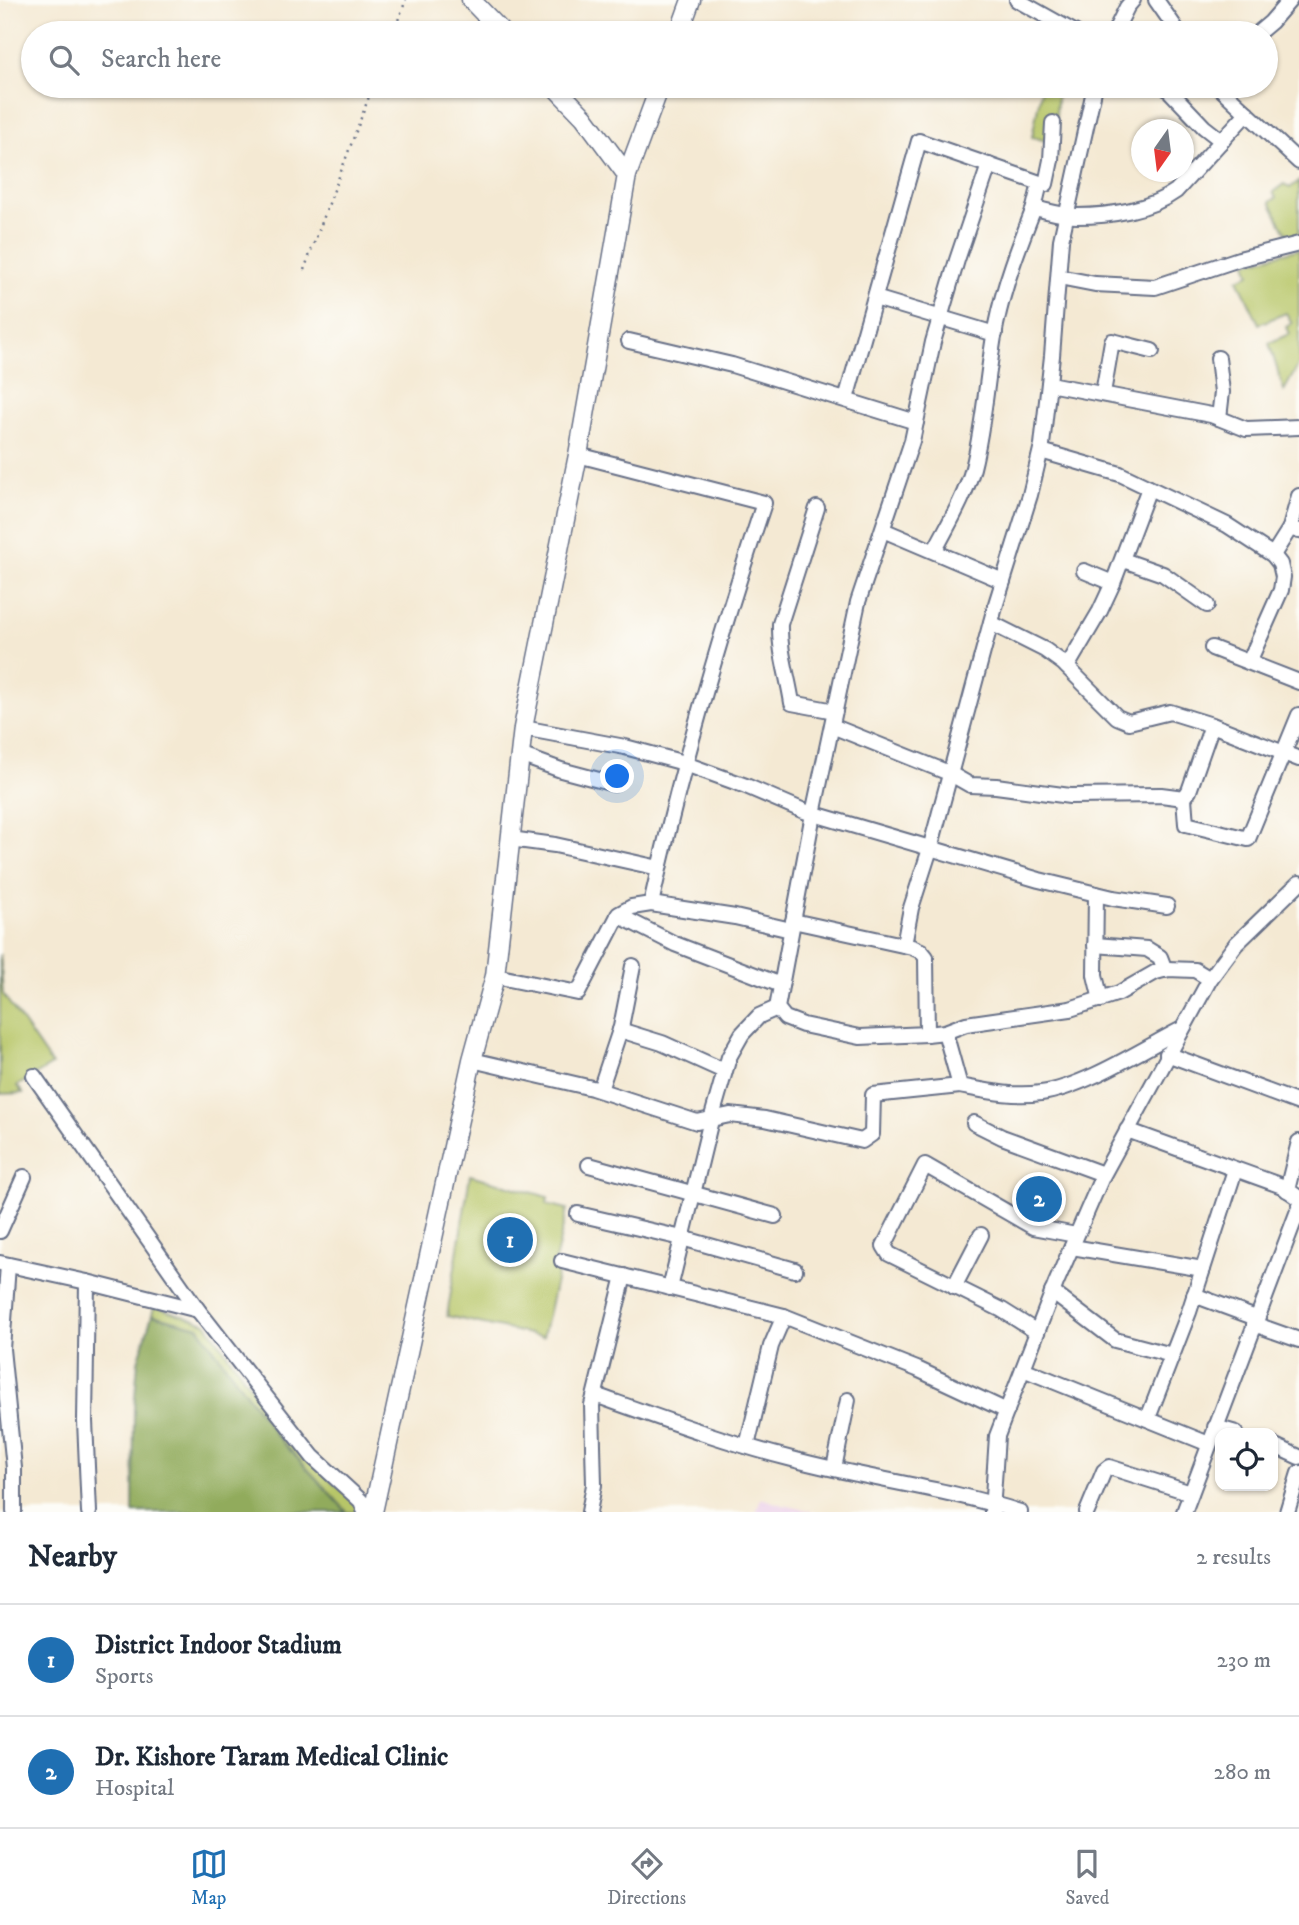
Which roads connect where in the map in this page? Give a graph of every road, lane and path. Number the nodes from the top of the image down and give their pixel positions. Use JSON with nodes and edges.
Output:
{"nodes":[{"id":1,"x":405,"y":0,"type":"edge"},
{"id":2,"x":471,"y":0,"type":"edge"},
{"id":3,"x":691,"y":0,"type":"edge"},
{"id":4,"x":1017,"y":0,"type":"edge"},
{"id":5,"x":1133,"y":0,"type":"edge"},
{"id":6,"x":1156,"y":0,"type":"edge"},
{"id":7,"x":1290,"y":0,"type":"edge"},
{"id":8,"x":397,"y":21,"type":"edge"},
{"id":9,"x":491,"y":21,"type":"edge"},
{"id":10,"x":683,"y":21,"type":"edge"},
{"id":11,"x":1055,"y":21,"type":"edge"},
{"id":12,"x":1120,"y":21,"type":"edge"},
{"id":13,"x":1171,"y":21,"type":"edge"},
{"id":14,"x":1272,"y":21,"type":"edge"},
{"id":15,"x":368,"y":98,"type":"edge"},
{"id":16,"x":566,"y":98,"type":"edge"},
{"id":17,"x":656,"y":98,"type":"edge"},
{"id":18,"x":1092,"y":98,"type":"edge"},
{"id":19,"x":1176,"y":98,"type":"edge"},
{"id":20,"x":1231,"y":98,"type":"edge"},
{"id":21,"x":1247,"y":113,"type":"junction"},
{"id":22,"x":1053,"y":123,"type":"dead end"},
{"id":23,"x":1223,"y":141,"type":"junction"},
{"id":24,"x":1299,"y":162,"type":"edge"},
{"id":25,"x":989,"y":165,"type":"junction"},
{"id":26,"x":627,"y":175,"type":"junction"},
{"id":27,"x":1040,"y":183,"type":"junction"},
{"id":28,"x":1034,"y":208,"type":"junction"},
{"id":29,"x":1065,"y":215,"type":"junction"},
{"id":30,"x":1299,"y":244,"type":"edge"},
{"id":31,"x":304,"y":270,"type":"dead end"},
{"id":32,"x":1059,"y":277,"type":"junction"},
{"id":33,"x":875,"y":298,"type":"junction"},
{"id":34,"x":940,"y":317,"type":"junction"},
{"id":35,"x":995,"y":334,"type":"junction"},
{"id":36,"x":629,"y":341,"type":"dead end"},
{"id":37,"x":1152,"y":351,"type":"dead end"},
{"id":38,"x":1217,"y":358,"type":"dead end"},
{"id":39,"x":1049,"y":384,"type":"junction"},
{"id":40,"x":1103,"y":393,"type":"junction"},
{"id":41,"x":846,"y":399,"type":"junction"},
{"id":42,"x":1219,"y":418,"type":"junction"},
{"id":43,"x":916,"y":422,"type":"junction"},
{"id":44,"x":1299,"y":427,"type":"edge"},
{"id":45,"x":1041,"y":451,"type":"junction"},
{"id":46,"x":578,"y":455,"type":"junction"},
{"id":47,"x":1149,"y":488,"type":"junction"},
{"id":48,"x":1299,"y":496,"type":"edge"},
{"id":49,"x":817,"y":508,"type":"dead end"},
{"id":50,"x":883,"y":530,"type":"junction"},
{"id":51,"x":1295,"y":530,"type":"edge"},
{"id":52,"x":935,"y":550,"type":"junction"},
{"id":53,"x":1273,"y":555,"type":"junction"},
{"id":54,"x":1123,"y":559,"type":"junction"},
{"id":55,"x":1084,"y":571,"type":"dead end"},
{"id":56,"x":1003,"y":581,"type":"junction"},
{"id":57,"x":1113,"y":583,"type":"junction"},
{"id":58,"x":1207,"y":605,"type":"dead end"},
{"id":59,"x":991,"y":623,"type":"junction"},
{"id":60,"x":1212,"y":648,"type":"dead end"},
{"id":61,"x":1249,"y":662,"type":"junction"},
{"id":62,"x":1067,"y":667,"type":"junction"},
{"id":63,"x":1299,"y":682,"type":"edge"},
{"id":64,"x":1299,"y":715,"type":"edge"},
{"id":65,"x":833,"y":719,"type":"junction"},
{"id":66,"x":1212,"y":725,"type":"junction"},
{"id":67,"x":523,"y":728,"type":"junction"},
{"id":68,"x":1282,"y":753,"type":"junction"},
{"id":69,"x":520,"y":755,"type":"junction"},
{"id":70,"x":1299,"y":759,"type":"edge"},
{"id":71,"x":684,"y":764,"type":"junction"},
{"id":72,"x":949,"y":773,"type":"junction"},
{"id":73,"x":614,"y":784,"type":"dead end"},
{"id":74,"x":1184,"y":798,"type":"junction"},
{"id":75,"x":813,"y":814,"type":"junction"},
{"id":76,"x":510,"y":839,"type":"junction"},
{"id":77,"x":930,"y":849,"type":"junction"},
{"id":78,"x":659,"y":868,"type":"junction"},
{"id":79,"x":1299,"y":883,"type":"edge"},
{"id":80,"x":1096,"y":894,"type":"junction"},
{"id":81,"x":652,"y":904,"type":"junction"},
{"id":82,"x":1167,"y":906,"type":"dead end"},
{"id":83,"x":618,"y":915,"type":"junction"},
{"id":84,"x":792,"y":926,"type":"junction"},
{"id":85,"x":904,"y":945,"type":"junction"},
{"id":86,"x":1094,"y":945,"type":"junction"},
{"id":87,"x":633,"y":966,"type":"dead end"},
{"id":88,"x":1165,"y":970,"type":"junction"},
{"id":89,"x":495,"y":976,"type":"junction"},
{"id":90,"x":1210,"y":979,"type":"junction"},
{"id":91,"x":780,"y":985,"type":"junction"},
{"id":92,"x":1101,"y":1000,"type":"junction"},
{"id":93,"x":777,"y":1008,"type":"junction"},
{"id":94,"x":620,"y":1030,"type":"junction"},
{"id":95,"x":1180,"y":1030,"type":"junction"},
{"id":96,"x":945,"y":1032,"type":"junction"},
{"id":97,"x":928,"y":1034,"type":"junction"},
{"id":98,"x":1167,"y":1054,"type":"junction"},
{"id":99,"x":472,"y":1060,"type":"junction"},
{"id":100,"x":724,"y":1071,"type":"junction"},
{"id":101,"x":34,"y":1076,"type":"dead end"},
{"id":102,"x":960,"y":1086,"type":"junction"},
{"id":103,"x":600,"y":1090,"type":"junction"},
{"id":104,"x":1299,"y":1102,"type":"edge"},
{"id":105,"x":710,"y":1119,"type":"junction"},
{"id":106,"x":974,"y":1123,"type":"dead end"},
{"id":107,"x":1127,"y":1130,"type":"junction"},
{"id":108,"x":1299,"y":1142,"type":"edge"},
{"id":109,"x":589,"y":1165,"type":"dead end"},
{"id":110,"x":1235,"y":1170,"type":"junction"},
{"id":111,"x":1103,"y":1174,"type":"junction"},
{"id":112,"x":24,"y":1177,"type":"dead end"},
{"id":113,"x":692,"y":1194,"type":"junction"},
{"id":114,"x":1293,"y":1194,"type":"edge"},
{"id":115,"x":1299,"y":1208,"type":"edge"},
{"id":116,"x":578,"y":1214,"type":"dead end"},
{"id":117,"x":775,"y":1216,"type":"dead end"},
{"id":118,"x":0,"y":1231,"type":"edge"},
{"id":119,"x":981,"y":1236,"type":"dead end"},
{"id":120,"x":682,"y":1238,"type":"junction"},
{"id":121,"x":1074,"y":1241,"type":"junction"},
{"id":122,"x":562,"y":1261,"type":"dead end"},
{"id":123,"x":4,"y":1264,"type":"edge"},
{"id":124,"x":795,"y":1269,"type":"dead end"},
{"id":125,"x":1203,"y":1269,"type":"junction"},
{"id":126,"x":624,"y":1276,"type":"junction"},
{"id":127,"x":87,"y":1282,"type":"junction"},
{"id":128,"x":954,"y":1287,"type":"junction"},
{"id":129,"x":670,"y":1288,"type":"junction"},
{"id":130,"x":1052,"y":1292,"type":"junction"},
{"id":131,"x":1194,"y":1295,"type":"junction"},
{"id":132,"x":198,"y":1310,"type":"junction"},
{"id":133,"x":784,"y":1316,"type":"junction"},
{"id":134,"x":1255,"y":1321,"type":"junction"},
{"id":135,"x":1037,"y":1332,"type":"junction"},
{"id":136,"x":1299,"y":1339,"type":"edge"},
{"id":137,"x":1172,"y":1355,"type":"junction"},
{"id":138,"x":1023,"y":1369,"type":"junction"},
{"id":139,"x":595,"y":1395,"type":"junction"},
{"id":140,"x":848,"y":1400,"type":"dead end"},
{"id":141,"x":1007,"y":1412,"type":"junction"},
{"id":142,"x":1148,"y":1418,"type":"junction"},
{"id":143,"x":1215,"y":1427,"type":"junction"},
{"id":144,"x":1218,"y":1428,"type":"edge"},
{"id":145,"x":1209,"y":1444,"type":"junction"},
{"id":146,"x":747,"y":1446,"type":"junction"},
{"id":147,"x":1278,"y":1447,"type":"edge"},
{"id":148,"x":1299,"y":1457,"type":"edge"},
{"id":149,"x":834,"y":1468,"type":"junction"},
{"id":150,"x":1299,"y":1473,"type":"edge"},
{"id":151,"x":1191,"y":1493,"type":"junction"},
{"id":152,"x":993,"y":1508,"type":"edge"},
{"id":153,"x":13,"y":1512,"type":"edge"},
{"id":154,"x":89,"y":1512,"type":"edge"},
{"id":155,"x":365,"y":1512,"type":"edge"},
{"id":156,"x":373,"y":1512,"type":"edge"},
{"id":157,"x":589,"y":1512,"type":"edge"},
{"id":158,"x":1020,"y":1512,"type":"edge"},
{"id":159,"x":1087,"y":1512,"type":"edge"},
{"id":160,"x":1184,"y":1512,"type":"edge"},
{"id":161,"x":1287,"y":1512,"type":"edge"}],
"edges":[{"from":1,"to":8,"type":"path"},
{"from":2,"to":9,"type":"main road"},
{"from":3,"to":10,"type":"main road"},
{"from":4,"to":11,"type":"street"},
{"from":5,"to":12,"type":"street"},
{"from":6,"to":13,"type":"street"},
{"from":7,"to":14,"type":"street"},
{"from":15,"to":31,"type":"path"},
{"from":16,"to":26,"type":"main road"},
{"from":17,"to":26,"type":"main road"},
{"from":18,"to":29,"type":"street"},
{"from":19,"to":23,"type":"street"},
{"from":20,"to":21,"type":"street"},
{"from":21,"to":23,"type":"street"},
{"from":21,"to":24,"type":"street"},
{"from":22,"to":27,"type":"street"},
{"from":23,"to":29,"type":"street"},
{"from":25,"to":27,"type":"street"},
{"from":25,"to":33,"type":"street"},
{"from":25,"to":34,"type":"street"},
{"from":26,"to":46,"type":"main road"},
{"from":27,"to":28,"type":"street"},
{"from":28,"to":29,"type":"street"},
{"from":28,"to":35,"type":"street"},
{"from":29,"to":32,"type":"street"},
{"from":30,"to":32,"type":"street"},
{"from":32,"to":39,"type":"street"},
{"from":33,"to":34,"type":"street"},
{"from":33,"to":41,"type":"street"},
{"from":34,"to":35,"type":"street"},
{"from":34,"to":43,"type":"street"},
{"from":35,"to":52,"type":"street"},
{"from":36,"to":41,"type":"street"},
{"from":37,"to":40,"type":"street"},
{"from":38,"to":42,"type":"street"},
{"from":39,"to":40,"type":"street"},
{"from":39,"to":45,"type":"street"},
{"from":40,"to":42,"type":"street"},
{"from":41,"to":43,"type":"street"},
{"from":42,"to":44,"type":"street"},
{"from":43,"to":50,"type":"street"},
{"from":45,"to":47,"type":"street"},
{"from":45,"to":56,"type":"street"},
{"from":46,"to":67,"type":"main road"},
{"from":46,"to":71,"type":"street"},
{"from":47,"to":53,"type":"street"},
{"from":47,"to":54,"type":"street"},
{"from":48,"to":51,"type":"street"},
{"from":49,"to":65,"type":"street"},
{"from":50,"to":52,"type":"street"},
{"from":50,"to":65,"type":"street"},
{"from":51,"to":53,"type":"street"},
{"from":52,"to":56,"type":"street"},
{"from":53,"to":61,"type":"street"},
{"from":54,"to":57,"type":"street"},
{"from":54,"to":58,"type":"street"},
{"from":55,"to":57,"type":"street"},
{"from":56,"to":59,"type":"street"},
{"from":57,"to":62,"type":"street"},
{"from":59,"to":62,"type":"street"},
{"from":59,"to":72,"type":"street"},
{"from":60,"to":61,"type":"street"},
{"from":61,"to":63,"type":"street"},
{"from":62,"to":66,"type":"street"},
{"from":64,"to":68,"type":"street"},
{"from":65,"to":72,"type":"street"},
{"from":65,"to":75,"type":"street"},
{"from":66,"to":68,"type":"street"},
{"from":66,"to":74,"type":"street"},
{"from":67,"to":69,"type":"main road"},
{"from":67,"to":71,"type":"street"},
{"from":68,"to":70,"type":"street"},
{"from":68,"to":74,"type":"street"},
{"from":69,"to":73,"type":"street"},
{"from":69,"to":76,"type":"main road"},
{"from":71,"to":75,"type":"street"},
{"from":71,"to":78,"type":"street"},
{"from":72,"to":74,"type":"street"},
{"from":72,"to":77,"type":"street"},
{"from":75,"to":77,"type":"street"},
{"from":75,"to":84,"type":"street"},
{"from":76,"to":78,"type":"street"},
{"from":76,"to":89,"type":"main road"},
{"from":77,"to":80,"type":"street"},
{"from":77,"to":85,"type":"street"},
{"from":78,"to":81,"type":"street"},
{"from":79,"to":90,"type":"street"},
{"from":80,"to":82,"type":"street"},
{"from":80,"to":86,"type":"street"},
{"from":81,"to":83,"type":"street"},
{"from":81,"to":84,"type":"street"},
{"from":83,"to":89,"type":"street"},
{"from":83,"to":91,"type":"street"},
{"from":84,"to":85,"type":"street"},
{"from":84,"to":91,"type":"street"},
{"from":85,"to":97,"type":"street"},
{"from":86,"to":88,"type":"street"},
{"from":86,"to":92,"type":"street"},
{"from":87,"to":94,"type":"street"},
{"from":88,"to":90,"type":"street"},
{"from":88,"to":92,"type":"street"},
{"from":89,"to":99,"type":"main road"},
{"from":90,"to":95,"type":"street"},
{"from":91,"to":93,"type":"street"},
{"from":92,"to":96,"type":"street"},
{"from":93,"to":97,"type":"street"},
{"from":93,"to":100,"type":"street"},
{"from":94,"to":100,"type":"street"},
{"from":94,"to":103,"type":"street"},
{"from":95,"to":98,"type":"street"},
{"from":95,"to":102,"type":"street"},
{"from":96,"to":97,"type":"street"},
{"from":96,"to":102,"type":"street"},
{"from":98,"to":104,"type":"street"},
{"from":98,"to":107,"type":"street"},
{"from":99,"to":103,"type":"street"},
{"from":99,"to":156,"type":"main road"},
{"from":100,"to":105,"type":"street"},
{"from":101,"to":132,"type":"street"},
{"from":102,"to":105,"type":"street"},
{"from":103,"to":105,"type":"street"},
{"from":105,"to":113,"type":"street"},
{"from":106,"to":111,"type":"street"},
{"from":107,"to":110,"type":"street"},
{"from":107,"to":111,"type":"street"},
{"from":108,"to":114,"type":"street"},
{"from":109,"to":113,"type":"street"},
{"from":110,"to":114,"type":"street"},
{"from":110,"to":125,"type":"street"},
{"from":111,"to":121,"type":"street"},
{"from":112,"to":118,"type":"street"},
{"from":113,"to":117,"type":"street"},
{"from":113,"to":120,"type":"street"},
{"from":115,"to":134,"type":"street"},
{"from":116,"to":120,"type":"street"},
{"from":119,"to":128,"type":"street"},
{"from":120,"to":124,"type":"street"},
{"from":120,"to":129,"type":"street"},
{"from":121,"to":125,"type":"street"},
{"from":121,"to":128,"type":"street"},
{"from":121,"to":130,"type":"street"},
{"from":122,"to":126,"type":"street"},
{"from":123,"to":127,"type":"street"},
{"from":123,"to":153,"type":"street"},
{"from":125,"to":131,"type":"street"},
{"from":126,"to":129,"type":"street"},
{"from":126,"to":139,"type":"street"},
{"from":127,"to":132,"type":"street"},
{"from":127,"to":154,"type":"street"},
{"from":128,"to":135,"type":"street"},
{"from":129,"to":133,"type":"street"},
{"from":130,"to":135,"type":"street"},
{"from":130,"to":137,"type":"street"},
{"from":131,"to":134,"type":"street"},
{"from":131,"to":137,"type":"street"},
{"from":132,"to":155,"type":"street"},
{"from":133,"to":141,"type":"street"},
{"from":133,"to":146,"type":"street"},
{"from":134,"to":136,"type":"street"},
{"from":134,"to":143,"type":"street"},
{"from":135,"to":138,"type":"street"},
{"from":137,"to":142,"type":"street"},
{"from":138,"to":141,"type":"street"},
{"from":138,"to":142,"type":"street"},
{"from":139,"to":146,"type":"street"},
{"from":139,"to":157,"type":"street"},
{"from":140,"to":149,"type":"street"},
{"from":141,"to":152,"type":"street"},
{"from":142,"to":145,"type":"street"},
{"from":143,"to":144,"type":"street"},
{"from":143,"to":145,"type":"street"},
{"from":145,"to":151,"type":"street"},
{"from":146,"to":149,"type":"street"},
{"from":147,"to":148,"type":"street"},
{"from":149,"to":152,"type":"street"},
{"from":150,"to":161,"type":"street"},
{"from":151,"to":159,"type":"street"},
{"from":151,"to":160,"type":"street"},
{"from":152,"to":158,"type":"street"}]}
